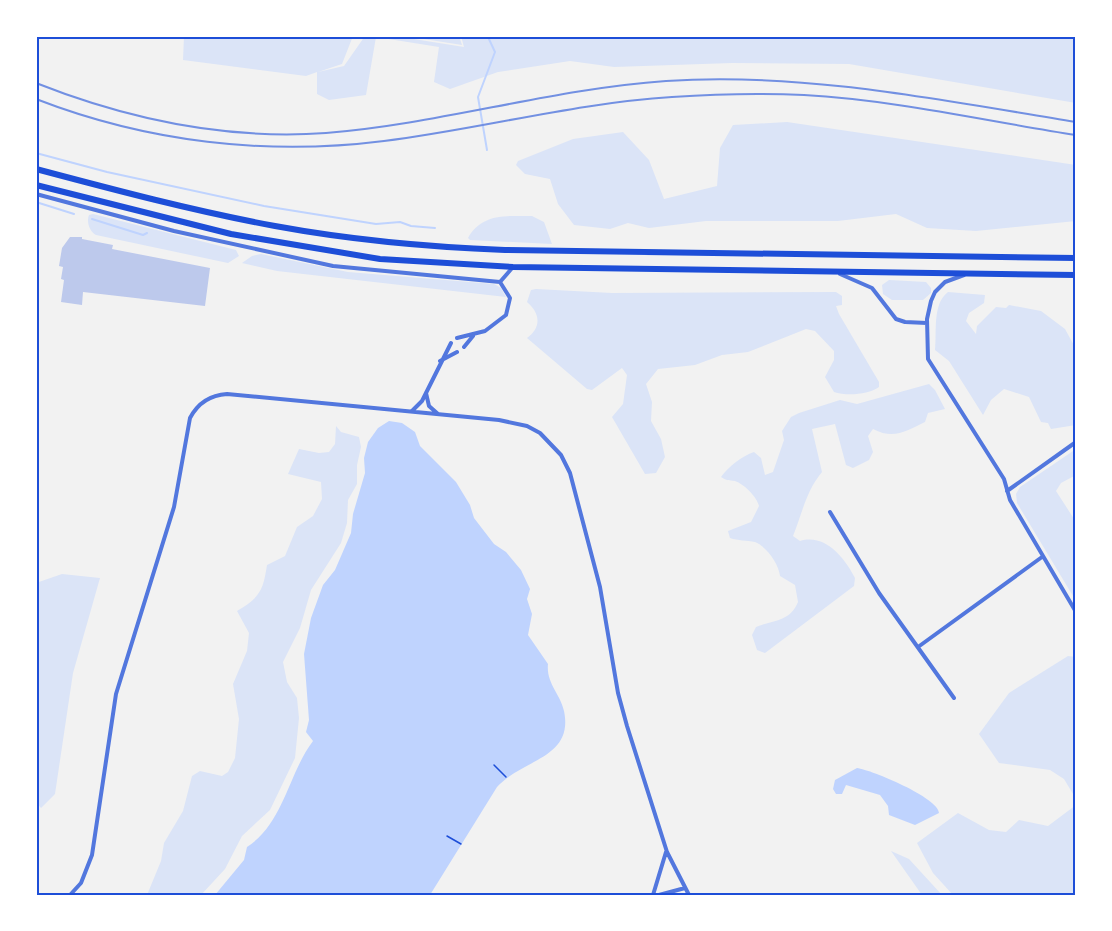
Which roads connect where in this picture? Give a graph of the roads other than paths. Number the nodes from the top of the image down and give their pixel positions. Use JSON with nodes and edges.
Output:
{"nodes":[{"id":1,"x":36,"y":169,"type":"edge"},
{"id":2,"x":36,"y":185,"type":"edge"},
{"id":3,"x":36,"y":194,"type":"edge"},
{"id":4,"x":1076,"y":258,"type":"edge"},
{"id":5,"x":513,"y":267,"type":"junction"},
{"id":6,"x":838,"y":273,"type":"junction"},
{"id":7,"x":968,"y":274,"type":"junction"},
{"id":8,"x":1076,"y":275,"type":"edge"},
{"id":9,"x":500,"y":282,"type":"junction"},
{"id":10,"x":927,"y":323,"type":"junction"},
{"id":11,"x":474,"y":336,"type":"junction"},
{"id":12,"x":457,"y":338,"type":"dead end"},
{"id":13,"x":451,"y":343,"type":"dead end"},
{"id":14,"x":464,"y":347,"type":"dead end"},
{"id":15,"x":457,"y":352,"type":"dead end"},
{"id":16,"x":440,"y":362,"type":"junction"},
{"id":17,"x":426,"y":392,"type":"junction"},
{"id":18,"x":411,"y":412,"type":"junction"},
{"id":19,"x":439,"y":414,"type":"junction"},
{"id":20,"x":1076,"y":442,"type":"edge"},
{"id":21,"x":1007,"y":491,"type":"junction"},
{"id":22,"x":830,"y":512,"type":"dead end"},
{"id":23,"x":1042,"y":557,"type":"junction"},
{"id":24,"x":1076,"y":612,"type":"edge"},
{"id":25,"x":918,"y":646,"type":"junction"},
{"id":26,"x":954,"y":698,"type":"dead end"},
{"id":27,"x":667,"y":852,"type":"junction"},
{"id":28,"x":685,"y":888,"type":"junction"},
{"id":29,"x":70,"y":895,"type":"edge"},
{"id":30,"x":653,"y":895,"type":"edge"},
{"id":31,"x":658,"y":895,"type":"edge"},
{"id":32,"x":689,"y":895,"type":"edge"}],
"edges":[{"from":1,"to":4,"type":"highway"},
{"from":2,"to":5,"type":"highway"},
{"from":3,"to":9,"type":"street"},
{"from":5,"to":6,"type":"highway"},
{"from":5,"to":9,"type":"street"},
{"from":6,"to":7,"type":"highway"},
{"from":6,"to":10,"type":"street"},
{"from":7,"to":8,"type":"highway"},
{"from":7,"to":10,"type":"street"},
{"from":9,"to":11,"type":"street"},
{"from":10,"to":21,"type":"street"},
{"from":11,"to":12,"type":"street"},
{"from":11,"to":14,"type":"street"},
{"from":13,"to":16,"type":"street"},
{"from":15,"to":16,"type":"street"},
{"from":16,"to":17,"type":"street"},
{"from":17,"to":18,"type":"street"},
{"from":17,"to":19,"type":"street"},
{"from":18,"to":19,"type":"street"},
{"from":18,"to":29,"type":"street"},
{"from":19,"to":27,"type":"street"},
{"from":20,"to":21,"type":"street"},
{"from":21,"to":23,"type":"street"},
{"from":22,"to":25,"type":"street"},
{"from":23,"to":24,"type":"street"},
{"from":23,"to":25,"type":"street"},
{"from":25,"to":26,"type":"street"},
{"from":27,"to":28,"type":"street"},
{"from":27,"to":30,"type":"street"},
{"from":28,"to":31,"type":"street"},
{"from":28,"to":32,"type":"street"}]}
